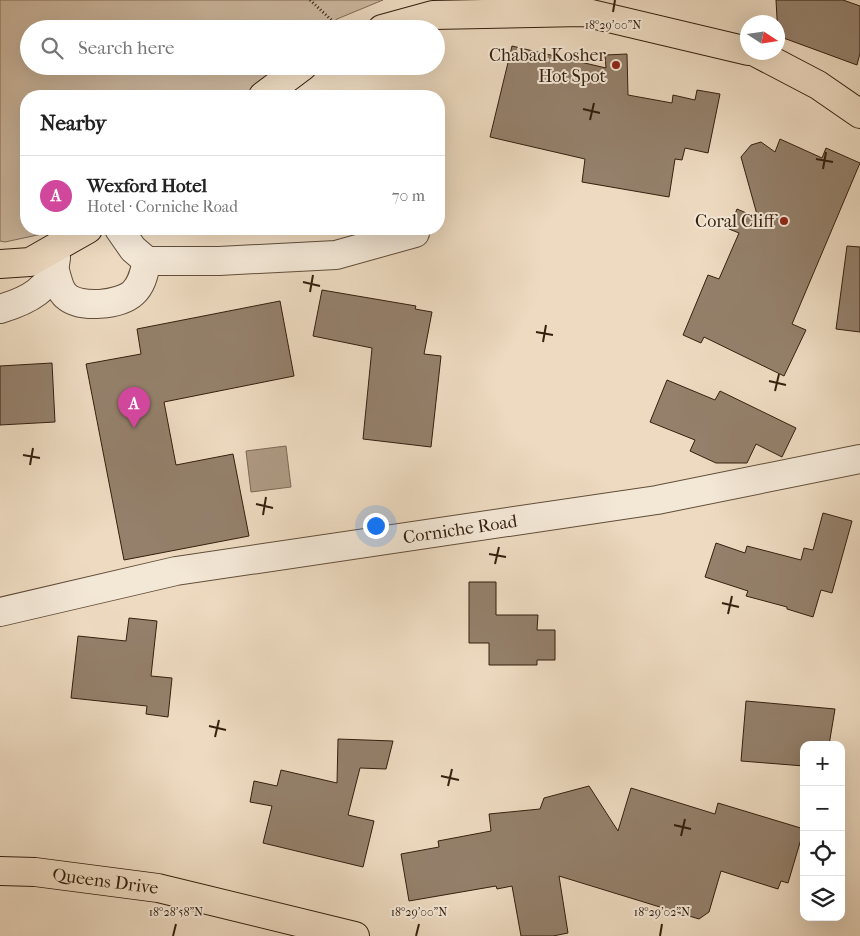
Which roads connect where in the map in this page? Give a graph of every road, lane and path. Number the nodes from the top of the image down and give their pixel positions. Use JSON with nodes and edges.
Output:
{"nodes":[{"id":1,"x":310,"y":0,"type":"edge"},
{"id":2,"x":331,"y":20,"type":"edge"},
{"id":3,"x":415,"y":20,"type":"edge"},
{"id":4,"x":740,"y":49,"type":"edge"},
{"id":5,"x":770,"y":60,"type":"edge"},
{"id":6,"x":291,"y":75,"type":"edge"},
{"id":7,"x":271,"y":90,"type":"edge"},
{"id":8,"x":860,"y":114,"type":"edge"},
{"id":9,"x":82,"y":235,"type":"edge"},
{"id":10,"x":123,"y":235,"type":"edge"},
{"id":11,"x":408,"y":235,"type":"edge"},
{"id":12,"x":56,"y":259,"type":"junction"},
{"id":13,"x":147,"y":261,"type":"junction"},
{"id":14,"x":0,"y":264,"type":"edge"},
{"id":15,"x":0,"y":309,"type":"edge"},
{"id":16,"x":860,"y":459,"type":"edge"},
{"id":17,"x":0,"y":612,"type":"edge"},
{"id":18,"x":0,"y":871,"type":"edge"},
{"id":19,"x":355,"y":936,"type":"edge"}],
"edges":[{"from":1,"to":2,"type":"path"},
{"from":3,"to":4,"type":"main road"},
{"from":5,"to":8,"type":"main road"},
{"from":6,"to":7,"type":"main road"},
{"from":9,"to":12,"type":"main road"},
{"from":10,"to":13,"type":"street"},
{"from":11,"to":13,"type":"street"},
{"from":12,"to":13,"type":"street"},
{"from":12,"to":14,"type":"main road"},
{"from":12,"to":15,"type":"street"},
{"from":16,"to":17,"type":"street","name":"Corniche Road"},
{"from":18,"to":19,"type":"main road","name":"Queens Drive"}]}
